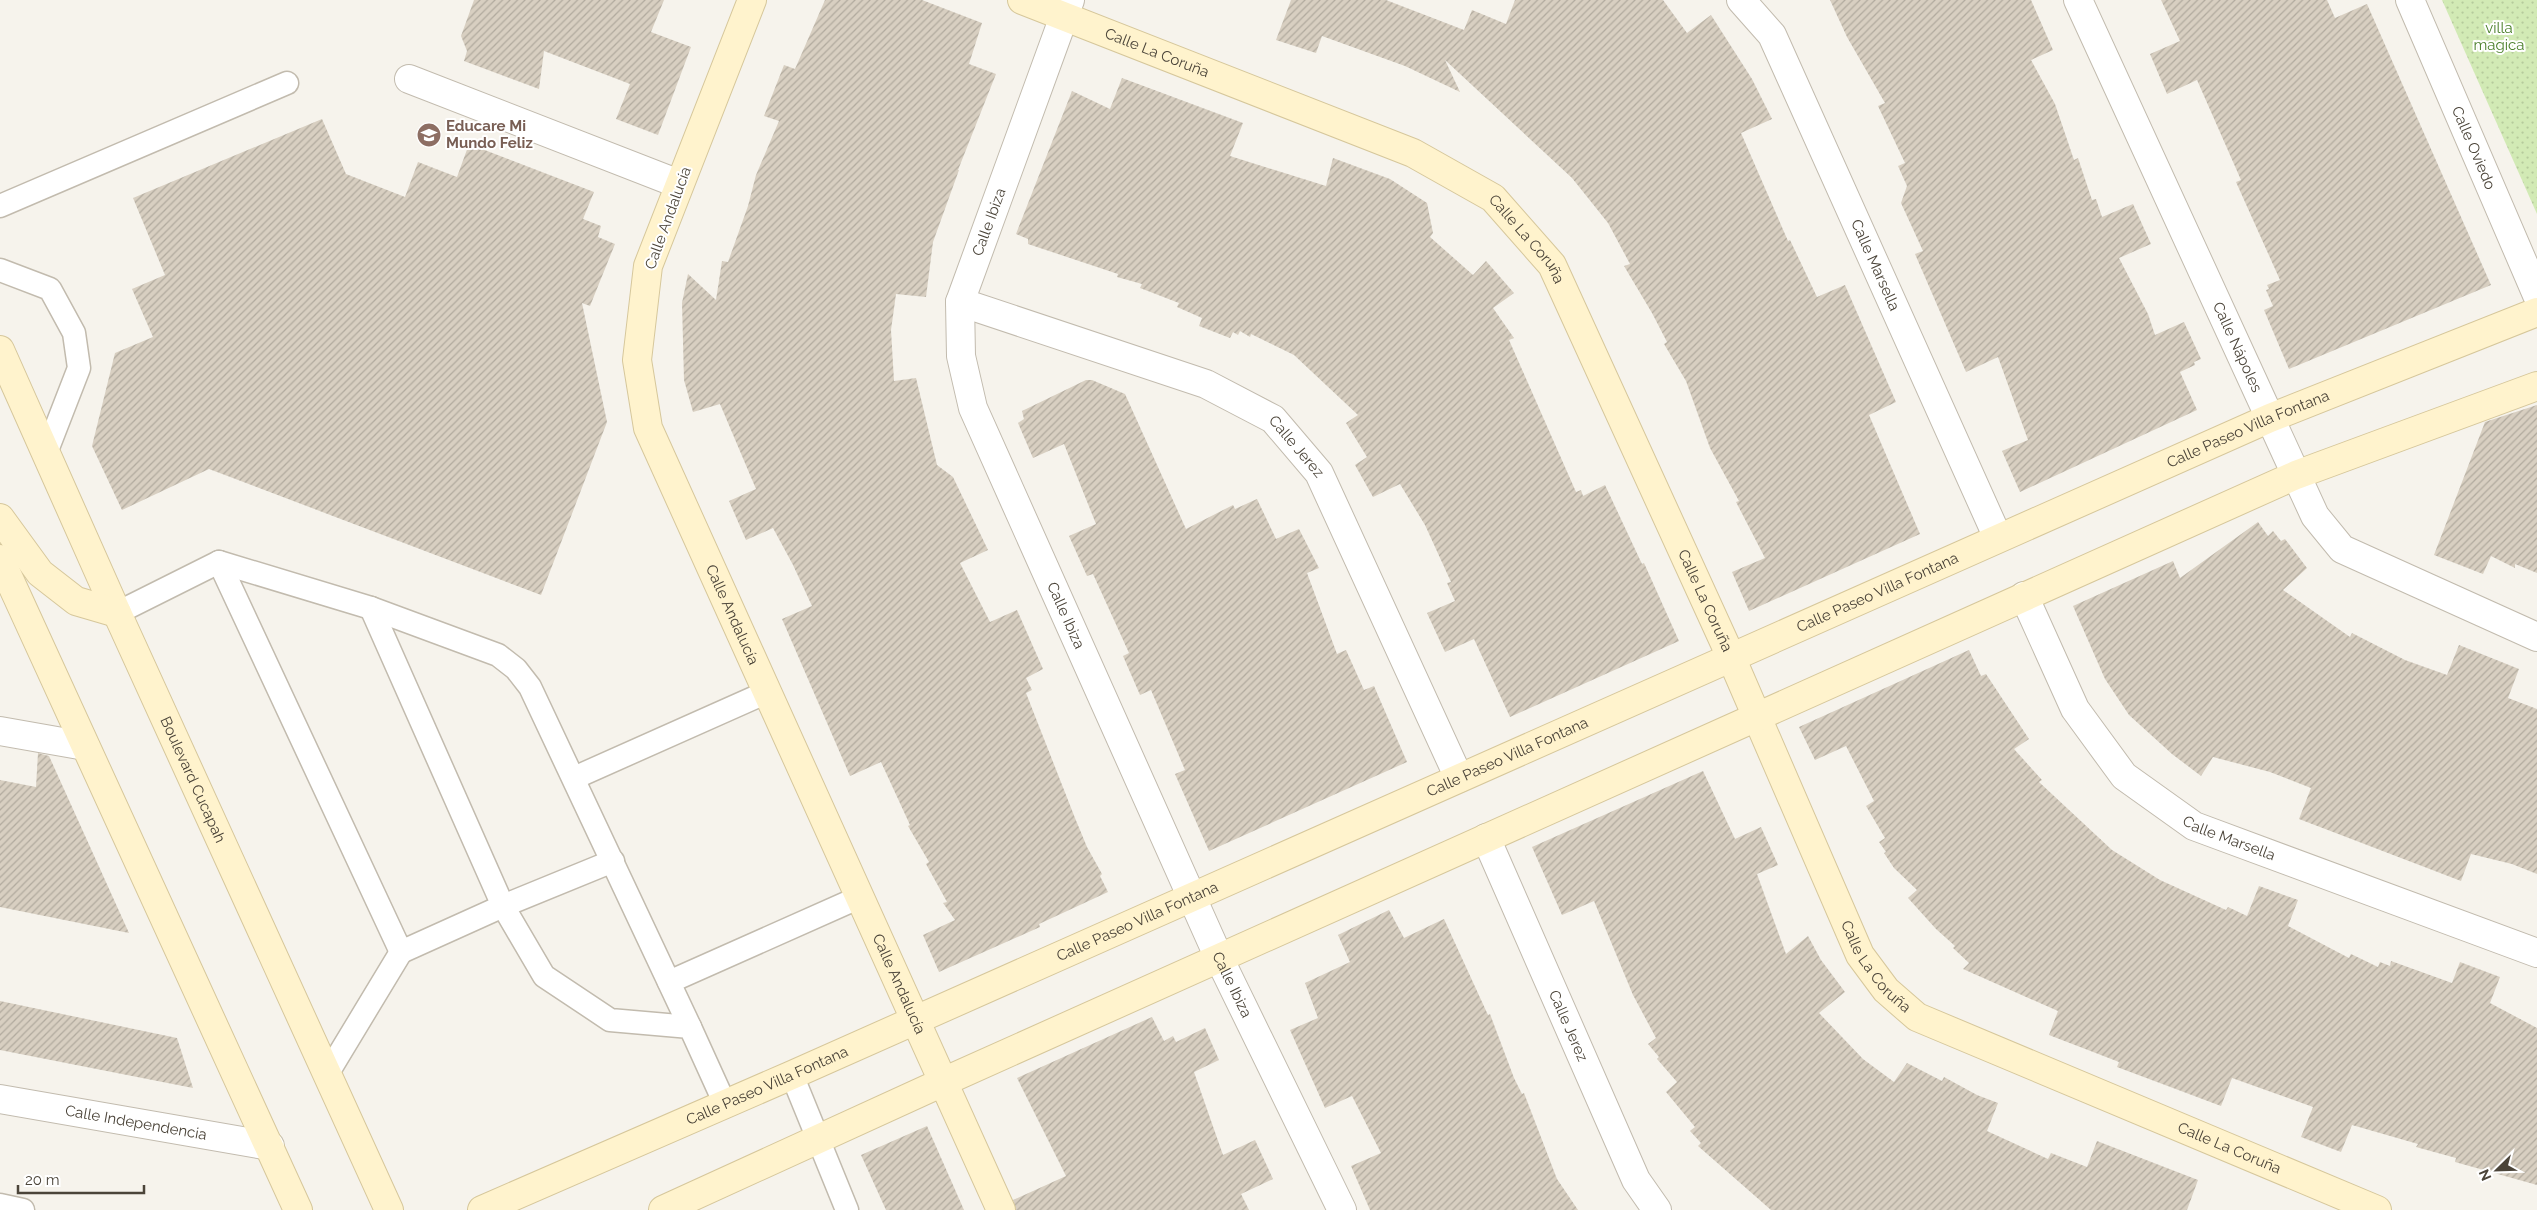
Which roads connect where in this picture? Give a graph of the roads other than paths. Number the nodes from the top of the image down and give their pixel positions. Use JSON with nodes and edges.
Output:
{"nodes":[{"id":1,"x":752,"y":0,"type":"edge"},
{"id":2,"x":1022,"y":0,"type":"edge"},
{"id":3,"x":1741,"y":0,"type":"edge"},
{"id":4,"x":2078,"y":0,"type":"edge"},
{"id":5,"x":2410,"y":0,"type":"edge"},
{"id":6,"x":1067,"y":8,"type":"edge"},
{"id":7,"x":409,"y":79,"type":"dead end"},
{"id":8,"x":287,"y":83,"type":"dead end"},
{"id":9,"x":679,"y":184,"type":"junction"},
{"id":10,"x":0,"y":206,"type":"edge"},
{"id":11,"x":0,"y":270,"type":"edge"},
{"id":12,"x":2537,"y":295,"type":"edge"},
{"id":13,"x":960,"y":302,"type":"junction"},
{"id":14,"x":2537,"y":312,"type":"edge"},
{"id":15,"x":0,"y":350,"type":"edge"},
{"id":16,"x":2537,"y":386,"type":"edge"},
{"id":17,"x":2270,"y":418,"type":"junction"},
{"id":18,"x":46,"y":453,"type":"junction"},
{"id":19,"x":2296,"y":475,"type":"junction"},
{"id":20,"x":0,"y":518,"type":"edge"},
{"id":21,"x":1998,"y":538,"type":"junction"},
{"id":22,"x":0,"y":559,"type":"edge"},
{"id":23,"x":219,"y":562,"type":"junction"},
{"id":24,"x":2024,"y":596,"type":"junction"},
{"id":25,"x":371,"y":608,"type":"junction"},
{"id":26,"x":117,"y":613,"type":"junction"},
{"id":27,"x":2537,"y":637,"type":"edge"},
{"id":28,"x":1731,"y":657,"type":"junction"},
{"id":29,"x":767,"y":692,"type":"junction"},
{"id":30,"x":1756,"y":716,"type":"junction"},
{"id":31,"x":0,"y":731,"type":"edge"},
{"id":32,"x":85,"y":746,"type":"junction"},
{"id":33,"x":574,"y":778,"type":"junction"},
{"id":34,"x":1459,"y":778,"type":"junction"},
{"id":35,"x":1486,"y":838,"type":"junction"},
{"id":36,"x":613,"y":861,"type":"junction"},
{"id":37,"x":860,"y":897,"type":"junction"},
{"id":38,"x":1192,"y":897,"type":"junction"},
{"id":39,"x":503,"y":906,"type":"junction"},
{"id":40,"x":401,"y":952,"type":"junction"},
{"id":41,"x":2537,"y":953,"type":"edge"},
{"id":42,"x":1219,"y":958,"type":"junction"},
{"id":43,"x":669,"y":982,"type":"junction"},
{"id":44,"x":916,"y":1020,"type":"junction"},
{"id":45,"x":690,"y":1027,"type":"junction"},
{"id":46,"x":792,"y":1075,"type":"junction"},
{"id":47,"x":326,"y":1076,"type":"junction"},
{"id":48,"x":943,"y":1082,"type":"junction"},
{"id":49,"x":0,"y":1098,"type":"edge"},
{"id":50,"x":725,"y":1104,"type":"junction"},
{"id":51,"x":820,"y":1139,"type":"junction"},
{"id":52,"x":270,"y":1146,"type":"junction"},
{"id":53,"x":0,"y":1205,"type":"edge"},
{"id":54,"x":23,"y":1210,"type":"edge"},
{"id":55,"x":298,"y":1210,"type":"edge"},
{"id":56,"x":389,"y":1210,"type":"edge"},
{"id":57,"x":482,"y":1210,"type":"edge"},
{"id":58,"x":663,"y":1210,"type":"edge"},
{"id":59,"x":847,"y":1210,"type":"edge"},
{"id":60,"x":1001,"y":1210,"type":"edge"},
{"id":61,"x":1342,"y":1210,"type":"edge"},
{"id":62,"x":1657,"y":1210,"type":"edge"},
{"id":63,"x":2377,"y":1210,"type":"edge"}],
"edges":[{"from":1,"to":9,"type":"street","name":"Calle Andalucía"},
{"from":2,"to":6,"type":"street","name":"Calle La Coruña"},
{"from":3,"to":21,"type":"street","name":"Calle Marsella"},
{"from":4,"to":17,"type":"street","name":"Calle Nápoles"},
{"from":5,"to":12,"type":"street","name":"Calle Oviedo"},
{"from":6,"to":13,"type":"street","name":"Calle Ibiza"},
{"from":6,"to":28,"type":"street","name":"Calle La Coruña"},
{"from":7,"to":9,"type":"street"},
{"from":8,"to":10,"type":"lane"},
{"from":9,"to":29,"type":"street","name":"Calle Andalucía"},
{"from":11,"to":18,"type":"lane"},
{"from":13,"to":34,"type":"street","name":"Calle Jerez"},
{"from":13,"to":38,"type":"street","name":"Calle Ibiza"},
{"from":14,"to":17,"type":"street","name":"Calle Paseo Villa Fontana"},
{"from":15,"to":18,"type":"street","name":"Boulevard Cucapah"},
{"from":16,"to":19,"type":"street"},
{"from":17,"to":19,"type":"street","name":"Calle Nápoles"},
{"from":17,"to":21,"type":"street","name":"Calle Paseo Villa Fontana"},
{"from":18,"to":26,"type":"street","name":"Boulevard Cucapah"},
{"from":19,"to":24,"type":"street"},
{"from":19,"to":27,"type":"street","name":"Calle Nápoles"},
{"from":20,"to":26,"type":"street"},
{"from":21,"to":28,"type":"street","name":"Calle Paseo Villa Fontana"},
{"from":22,"to":32,"type":"street"},
{"from":23,"to":25,"type":"lane"},
{"from":23,"to":26,"type":"lane"},
{"from":23,"to":40,"type":"lane"},
{"from":24,"to":30,"type":"street"},
{"from":24,"to":41,"type":"street","name":"Calle Marsella"},
{"from":25,"to":33,"type":"lane"},
{"from":25,"to":39,"type":"lane"},
{"from":26,"to":47,"type":"street","name":"Boulevard Cucapah"},
{"from":28,"to":30,"type":"street","name":"Calle La Coruña"},
{"from":28,"to":34,"type":"street","name":"Calle Paseo Villa Fontana"},
{"from":29,"to":33,"type":"lane"},
{"from":29,"to":37,"type":"street","name":"Calle Andalucía"},
{"from":30,"to":35,"type":"street"},
{"from":30,"to":63,"type":"street","name":"Calle La Coruña"},
{"from":31,"to":32,"type":"street"},
{"from":32,"to":52,"type":"street"},
{"from":33,"to":36,"type":"lane"},
{"from":34,"to":38,"type":"street","name":"Calle Paseo Villa Fontana"},
{"from":35,"to":42,"type":"street"},
{"from":35,"to":62,"type":"street","name":"Calle Jerez"},
{"from":36,"to":39,"type":"lane"},
{"from":36,"to":43,"type":"lane"},
{"from":37,"to":43,"type":"lane"},
{"from":37,"to":44,"type":"street","name":"Calle Andalucía"},
{"from":38,"to":42,"type":"street","name":"Calle Ibiza"},
{"from":38,"to":44,"type":"street","name":"Calle Paseo Villa Fontana"},
{"from":39,"to":40,"type":"lane"},
{"from":39,"to":45,"type":"lane"},
{"from":40,"to":47,"type":"lane"},
{"from":42,"to":48,"type":"street"},
{"from":42,"to":61,"type":"street","name":"Calle Ibiza"},
{"from":43,"to":45,"type":"lane"},
{"from":44,"to":46,"type":"street","name":"Calle Paseo Villa Fontana"},
{"from":44,"to":48,"type":"street","name":"Calle Andalucía"},
{"from":45,"to":50,"type":"lane"},
{"from":46,"to":50,"type":"street","name":"Calle Paseo Villa Fontana"},
{"from":46,"to":51,"type":"lane"},
{"from":47,"to":56,"type":"street","name":"Boulevard Cucapah"},
{"from":48,"to":51,"type":"street"},
{"from":48,"to":60,"type":"street","name":"Calle Andalucía"},
{"from":49,"to":52,"type":"street","name":"Calle Independencia"},
{"from":50,"to":57,"type":"street","name":"Calle Paseo Villa Fontana"},
{"from":51,"to":58,"type":"street"},
{"from":51,"to":59,"type":"lane"},
{"from":52,"to":55,"type":"street"},
{"from":53,"to":54,"type":"lane"}]}
